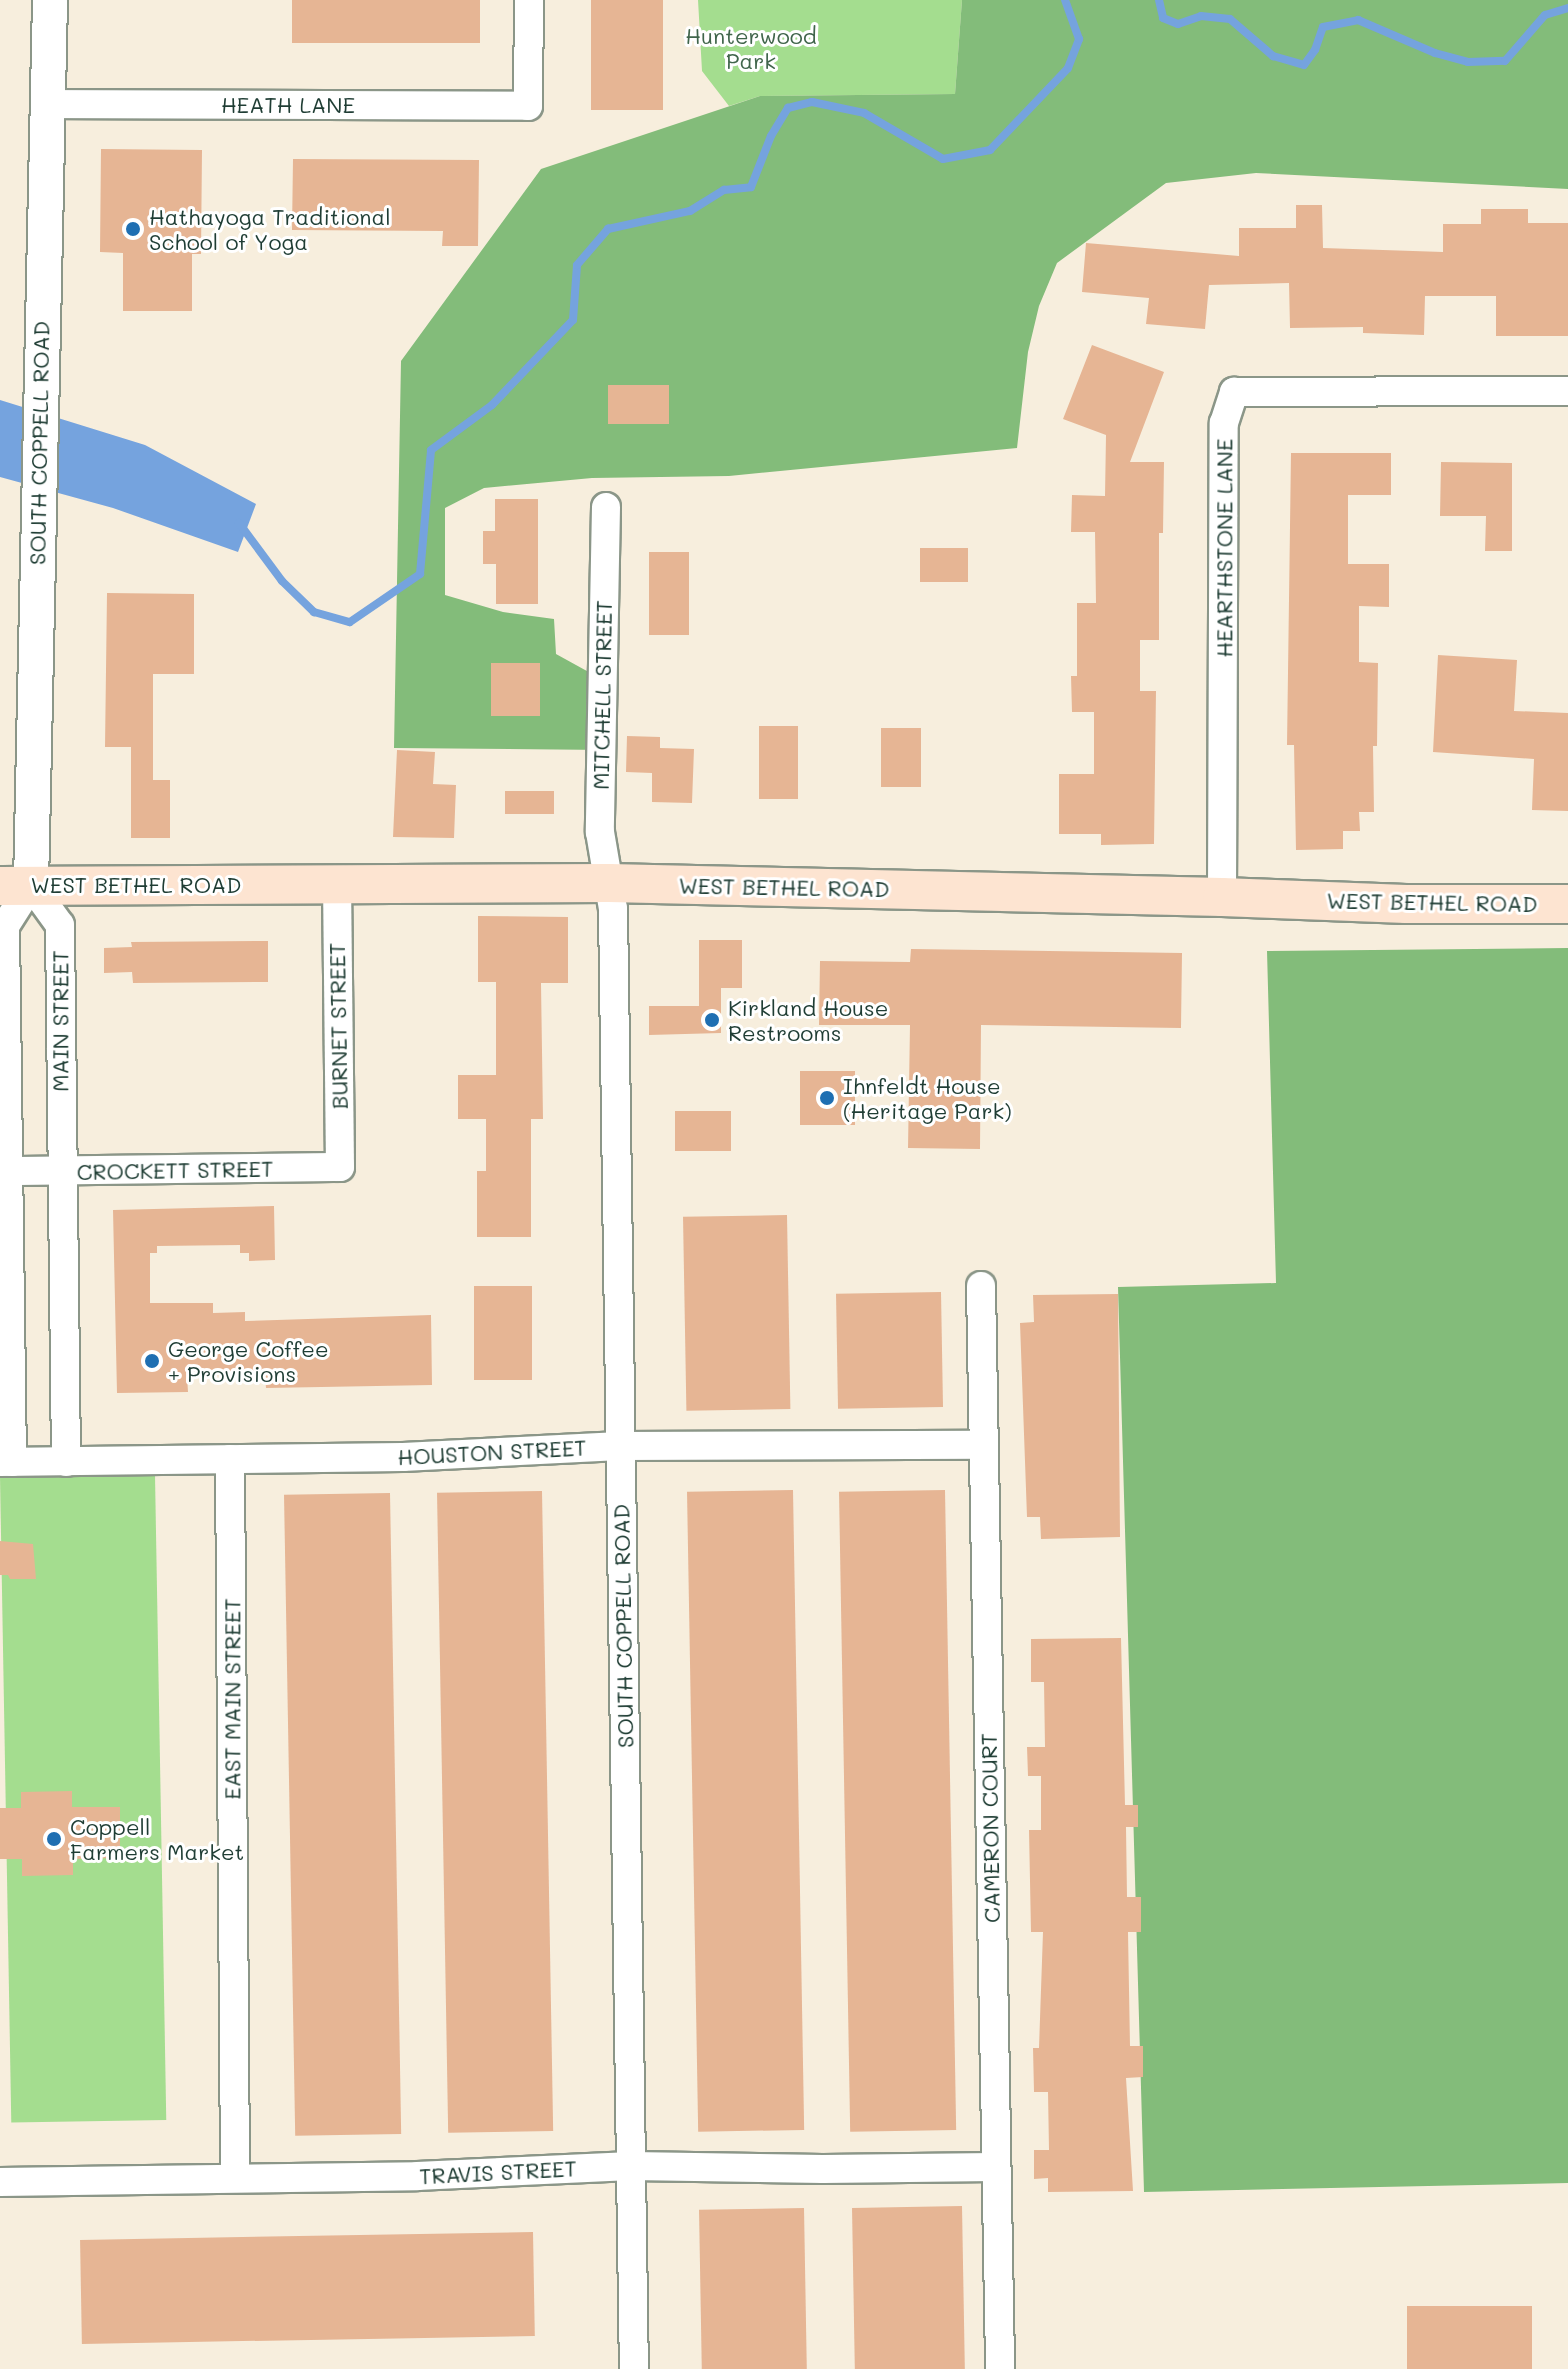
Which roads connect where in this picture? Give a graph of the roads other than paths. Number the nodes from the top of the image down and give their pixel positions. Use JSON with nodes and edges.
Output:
{"nodes":[{"id":1,"x":50,"y":0,"type":"edge"},
{"id":2,"x":529,"y":0,"type":"edge"},
{"id":3,"x":48,"y":104,"type":"junction"},
{"id":4,"x":1568,"y":391,"type":"edge"},
{"id":5,"x":606,"y":507,"type":"dead end"},
{"id":6,"x":609,"y":883,"type":"junction"},
{"id":7,"x":337,"y":884,"type":"junction"},
{"id":8,"x":16,"y":886,"type":"edge"},
{"id":9,"x":1222,"y":897,"type":"junction"},
{"id":10,"x":1568,"y":904,"type":"edge"},
{"id":11,"x":340,"y":1167,"type":"joint"},
{"id":12,"x":10,"y":1171,"type":"junction"},
{"id":13,"x":61,"y":1172,"type":"junction"},
{"id":14,"x":981,"y":1286,"type":"dead end"},
{"id":15,"x":983,"y":1445,"type":"junction"},
{"id":16,"x":620,"y":1446,"type":"junction"},
{"id":17,"x":230,"y":1459,"type":"junction"},
{"id":18,"x":6,"y":1462,"type":"edge"},
{"id":19,"x":66,"y":1462,"type":"junction"},
{"id":20,"x":631,"y":2166,"type":"junction"},
{"id":21,"x":995,"y":2167,"type":"junction"},
{"id":22,"x":235,"y":2178,"type":"junction"},
{"id":23,"x":0,"y":2182,"type":"edge"},
{"id":24,"x":634,"y":2369,"type":"edge"},
{"id":25,"x":1000,"y":2369,"type":"edge"}],
"edges":[{"from":1,"to":3,"type":"street","name":"SOUTH COPPELL ROAD"},
{"from":2,"to":3,"type":"street","name":"HEATH LANE"},
{"from":3,"to":8,"type":"street","name":"SOUTH COPPELL ROAD"},
{"from":4,"to":9,"type":"street","name":"HEARTHSTONE LANE"},
{"from":5,"to":6,"type":"street","name":"MITCHELL STREET"},
{"from":6,"to":7,"type":"main road","name":"WEST BETHEL ROAD"},
{"from":6,"to":9,"type":"main road","name":"WEST BETHEL ROAD"},
{"from":6,"to":16,"type":"street","name":"SOUTH COPPELL ROAD"},
{"from":7,"to":8,"type":"main road","name":"WEST BETHEL ROAD"},
{"from":7,"to":11,"type":"street","name":"BURNET STREET"},
{"from":8,"to":12,"type":"street"},
{"from":8,"to":13,"type":"street","name":"MAIN STREET"},
{"from":9,"to":10,"type":"main road","name":"WEST BETHEL ROAD"},
{"from":11,"to":13,"type":"street","name":"CROCKETT STREET"},
{"from":12,"to":13,"type":"street","name":"CROCKETT STREET"},
{"from":12,"to":18,"type":"street"},
{"from":13,"to":19,"type":"street","name":"MAIN STREET"},
{"from":14,"to":15,"type":"street","name":"CAMERON COURT"},
{"from":15,"to":16,"type":"street","name":"HOUSTON STREET"},
{"from":15,"to":21,"type":"street","name":"CAMERON COURT"},
{"from":16,"to":17,"type":"street","name":"HOUSTON STREET"},
{"from":16,"to":20,"type":"street","name":"SOUTH COPPELL ROAD"},
{"from":17,"to":19,"type":"street","name":"HOUSTON STREET"},
{"from":17,"to":22,"type":"street","name":"EAST MAIN STREET"},
{"from":18,"to":19,"type":"street","name":"HOUSTON STREET"},
{"from":20,"to":21,"type":"street","name":"TRAVIS STREET"},
{"from":20,"to":22,"type":"street","name":"TRAVIS STREET"},
{"from":20,"to":24,"type":"street","name":"SOUTH COPPELL ROAD"},
{"from":21,"to":25,"type":"street","name":"CAMERON COURT"},
{"from":22,"to":23,"type":"street","name":"TRAVIS STREET"}]}
